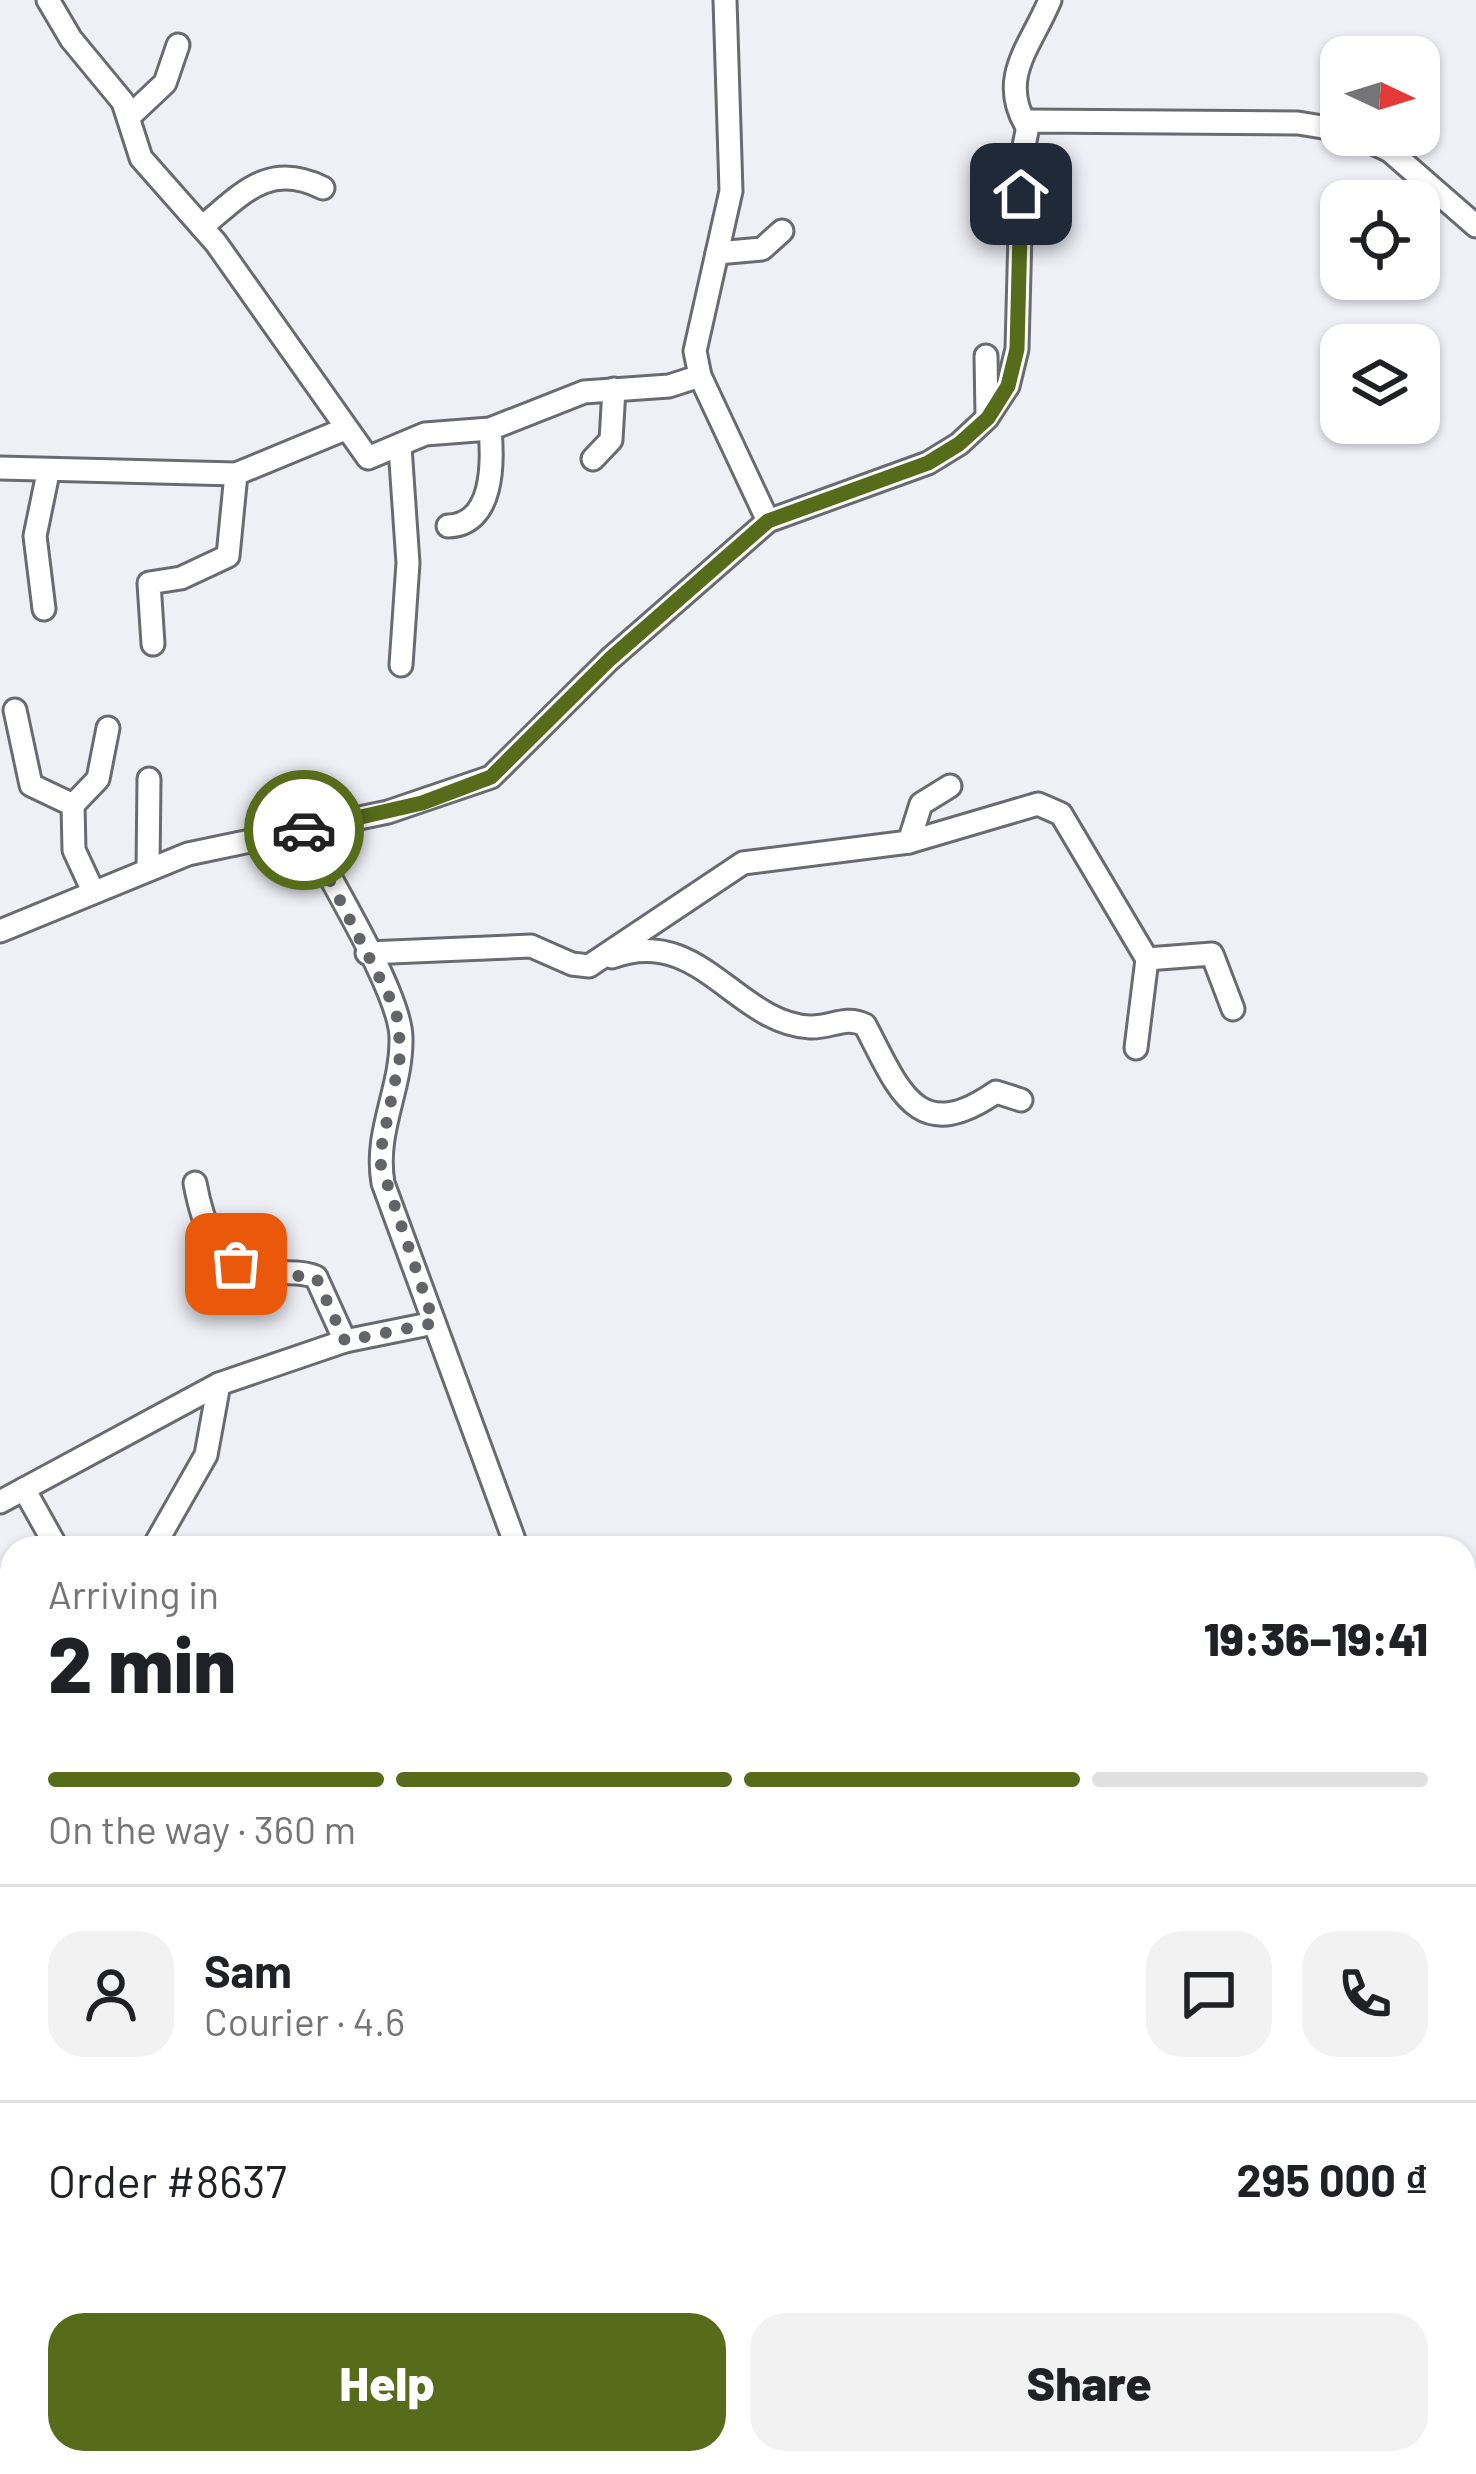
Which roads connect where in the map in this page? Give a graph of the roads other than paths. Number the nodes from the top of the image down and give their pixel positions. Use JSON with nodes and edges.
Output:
{"nodes":[{"id":1,"x":48,"y":0,"type":"edge"},
{"id":2,"x":724,"y":0,"type":"edge"},
{"id":3,"x":1050,"y":0,"type":"edge"},
{"id":4,"x":178,"y":44,"type":"dead end"},
{"id":5,"x":130,"y":116,"type":"junction"},
{"id":6,"x":1026,"y":125,"type":"junction"},
{"id":7,"x":1320,"y":127,"type":"edge"},
{"id":8,"x":1396,"y":156,"type":"edge"},
{"id":9,"x":322,"y":188,"type":"dead end"},
{"id":10,"x":1476,"y":226,"type":"edge"},
{"id":11,"x":202,"y":227,"type":"junction"},
{"id":12,"x":782,"y":231,"type":"dead end"},
{"id":13,"x":717,"y":253,"type":"junction"},
{"id":14,"x":986,"y":356,"type":"dead end"},
{"id":15,"x":700,"y":376,"type":"junction"},
{"id":16,"x":614,"y":389,"type":"junction"},
{"id":17,"x":988,"y":418,"type":"junction"},
{"id":18,"x":345,"y":429,"type":"junction"},
{"id":19,"x":490,"y":429,"type":"junction"},
{"id":20,"x":400,"y":446,"type":"junction"},
{"id":21,"x":593,"y":459,"type":"dead end"},
{"id":22,"x":0,"y":468,"type":"edge"},
{"id":23,"x":49,"y":473,"type":"junction"},
{"id":24,"x":236,"y":474,"type":"junction"},
{"id":25,"x":768,"y":521,"type":"junction"},
{"id":26,"x":448,"y":526,"type":"dead end"},
{"id":27,"x":44,"y":609,"type":"dead end"},
{"id":28,"x":153,"y":644,"type":"dead end"},
{"id":29,"x":401,"y":665,"type":"dead end"},
{"id":30,"x":15,"y":710,"type":"dead end"},
{"id":31,"x":108,"y":728,"type":"dead end"},
{"id":32,"x":149,"y":779,"type":"dead end"},
{"id":33,"x":950,"y":786,"type":"dead end"},
{"id":34,"x":73,"y":805,"type":"junction"},
{"id":35,"x":304,"y":829,"type":"junction"},
{"id":36,"x":909,"y":842,"type":"junction"},
{"id":37,"x":148,"y":868,"type":"junction"},
{"id":38,"x":93,"y":891,"type":"junction"},
{"id":39,"x":0,"y":931,"type":"edge"},
{"id":40,"x":367,"y":953,"type":"junction"},
{"id":41,"x":1147,"y":959,"type":"junction"},
{"id":42,"x":589,"y":966,"type":"junction"},
{"id":43,"x":1233,"y":1009,"type":"dead end"},
{"id":44,"x":1136,"y":1048,"type":"dead end"},
{"id":45,"x":1021,"y":1100,"type":"dead end"},
{"id":46,"x":195,"y":1183,"type":"dead end"},
{"id":47,"x":434,"y":1323,"type":"junction"},
{"id":48,"x":345,"y":1341,"type":"junction"},
{"id":49,"x":219,"y":1384,"type":"junction"},
{"id":50,"x":24,"y":1489,"type":"junction"},
{"id":51,"x":0,"y":1502,"type":"edge"},
{"id":52,"x":50,"y":1536,"type":"edge"},
{"id":53,"x":160,"y":1536,"type":"edge"},
{"id":54,"x":514,"y":1536,"type":"edge"}],
"edges":[{"from":1,"to":5,"type":"street"},
{"from":2,"to":13,"type":"street"},
{"from":3,"to":6,"type":"street"},
{"from":4,"to":5,"type":"street"},
{"from":5,"to":11,"type":"street"},
{"from":6,"to":7,"type":"street"},
{"from":6,"to":17,"type":"street"},
{"from":8,"to":10,"type":"street"},
{"from":9,"to":11,"type":"street"},
{"from":11,"to":18,"type":"street"},
{"from":12,"to":13,"type":"street"},
{"from":13,"to":15,"type":"street"},
{"from":14,"to":17,"type":"street"},
{"from":15,"to":16,"type":"street"},
{"from":15,"to":25,"type":"street"},
{"from":16,"to":19,"type":"street"},
{"from":16,"to":21,"type":"street"},
{"from":17,"to":25,"type":"street"},
{"from":18,"to":20,"type":"street"},
{"from":18,"to":24,"type":"street"},
{"from":19,"to":20,"type":"street"},
{"from":19,"to":26,"type":"street"},
{"from":20,"to":29,"type":"street"},
{"from":22,"to":23,"type":"street"},
{"from":23,"to":24,"type":"street"},
{"from":23,"to":27,"type":"street"},
{"from":24,"to":28,"type":"street"},
{"from":25,"to":35,"type":"street"},
{"from":30,"to":34,"type":"street"},
{"from":31,"to":34,"type":"street"},
{"from":32,"to":37,"type":"street"},
{"from":33,"to":36,"type":"street"},
{"from":34,"to":38,"type":"street"},
{"from":35,"to":37,"type":"street"},
{"from":35,"to":40,"type":"street"},
{"from":36,"to":41,"type":"street"},
{"from":36,"to":42,"type":"street"},
{"from":37,"to":38,"type":"street"},
{"from":38,"to":39,"type":"street"},
{"from":40,"to":42,"type":"street"},
{"from":40,"to":47,"type":"street"},
{"from":41,"to":43,"type":"street"},
{"from":41,"to":44,"type":"street"},
{"from":42,"to":45,"type":"street"},
{"from":46,"to":48,"type":"street"},
{"from":47,"to":48,"type":"street"},
{"from":47,"to":54,"type":"street"},
{"from":48,"to":49,"type":"street"},
{"from":49,"to":50,"type":"street"},
{"from":49,"to":53,"type":"street"},
{"from":50,"to":51,"type":"street"},
{"from":50,"to":52,"type":"street"}]}
